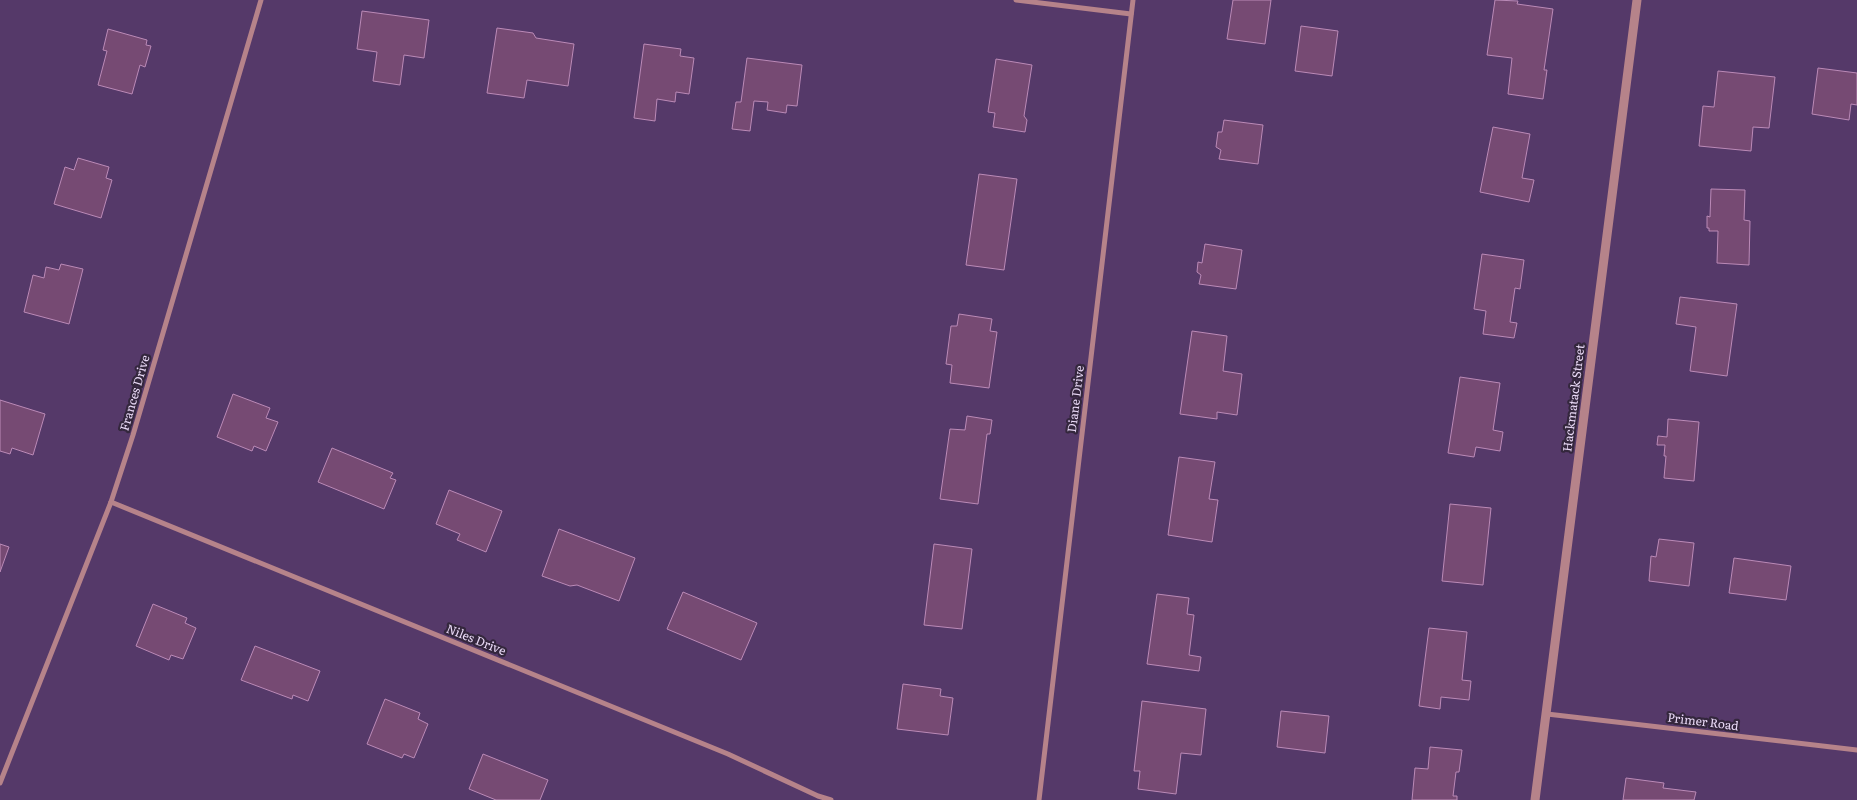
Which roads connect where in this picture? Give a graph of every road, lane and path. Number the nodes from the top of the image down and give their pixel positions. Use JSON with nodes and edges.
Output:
{"nodes":[{"id":1,"x":261,"y":0,"type":"edge"},
{"id":2,"x":1016,"y":0,"type":"edge"},
{"id":3,"x":1133,"y":0,"type":"edge"},
{"id":4,"x":1637,"y":0,"type":"edge"},
{"id":5,"x":1131,"y":14,"type":"junction"},
{"id":6,"x":112,"y":502,"type":"junction"},
{"id":7,"x":1546,"y":714,"type":"junction"},
{"id":8,"x":1857,"y":750,"type":"edge"},
{"id":9,"x":0,"y":783,"type":"edge"},
{"id":10,"x":830,"y":800,"type":"edge"},
{"id":11,"x":1039,"y":800,"type":"edge"},
{"id":12,"x":1535,"y":800,"type":"edge"}],
"edges":[{"from":1,"to":6,"type":"street","name":"Frances Drive"},
{"from":2,"to":5,"type":"street"},
{"from":3,"to":5,"type":"street","name":"Diane Drive"},
{"from":4,"to":7,"type":"street","name":"Hackmatack Street"},
{"from":5,"to":11,"type":"street","name":"Diane Drive"},
{"from":6,"to":9,"type":"street","name":"Frances Drive"},
{"from":6,"to":10,"type":"street","name":"Niles Drive"},
{"from":7,"to":8,"type":"street","name":"Primer Road"},
{"from":7,"to":12,"type":"street","name":"Hackmatack Street"}]}
